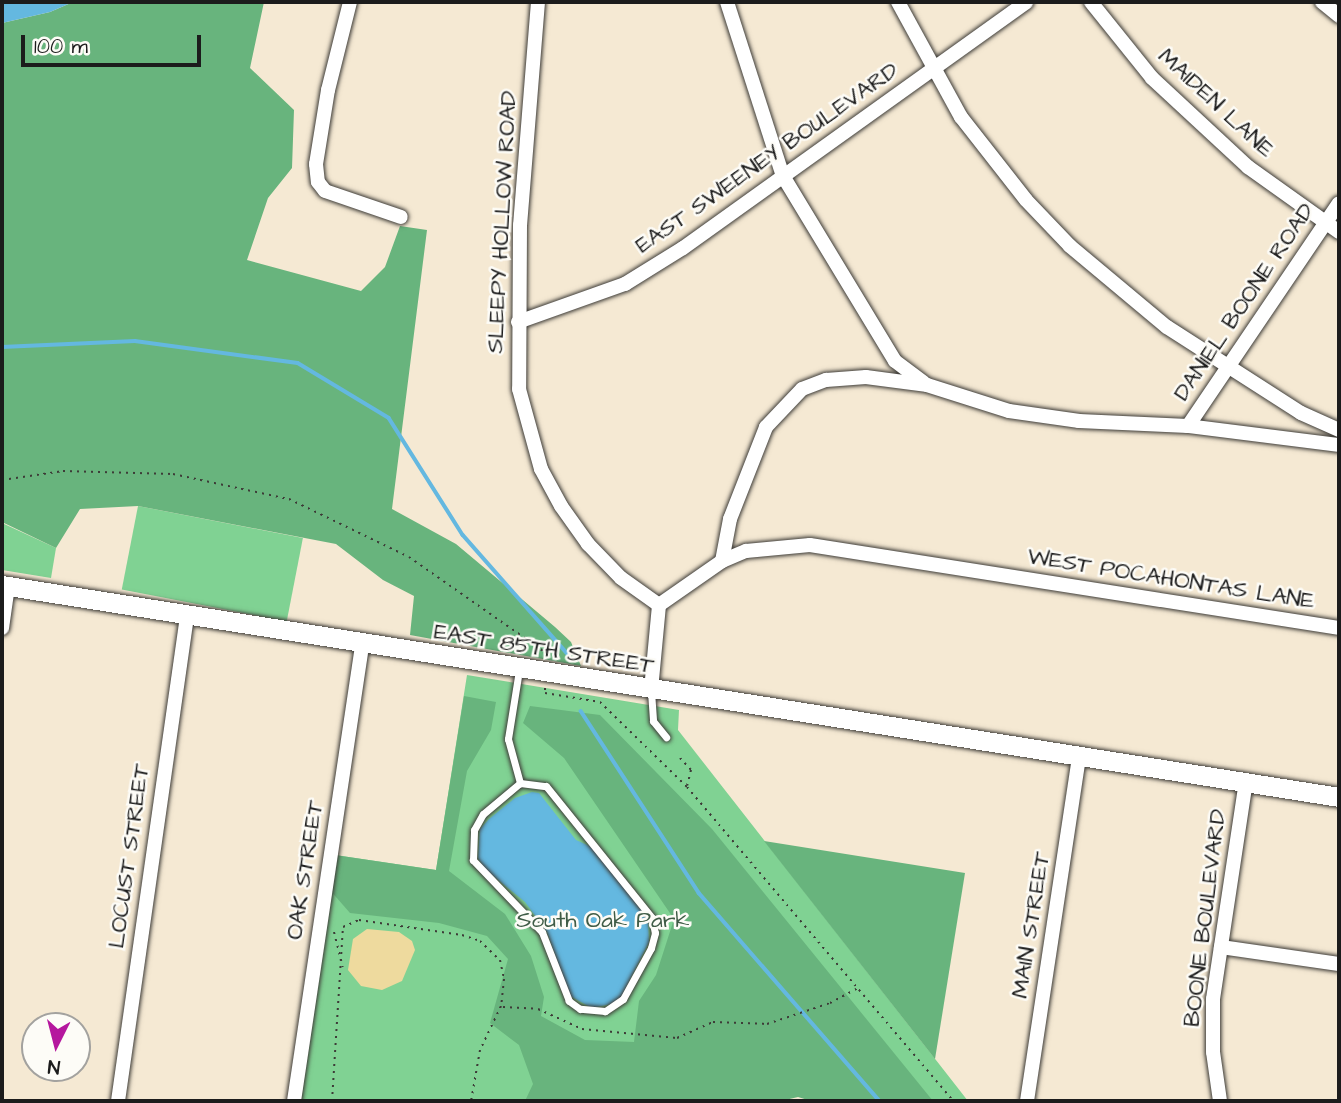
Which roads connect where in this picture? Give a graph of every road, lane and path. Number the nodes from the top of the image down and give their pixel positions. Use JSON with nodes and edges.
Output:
{"nodes":[{"id":1,"x":350,"y":2,"type":"edge"},
{"id":2,"x":538,"y":2,"type":"edge"},
{"id":3,"x":727,"y":2,"type":"edge"},
{"id":4,"x":898,"y":2,"type":"edge"},
{"id":5,"x":1026,"y":2,"type":"edge"},
{"id":6,"x":1091,"y":2,"type":"edge"},
{"id":7,"x":1322,"y":2,"type":"edge"},
{"id":8,"x":1339,"y":16,"type":"edge"},
{"id":9,"x":932,"y":69,"type":"junction"},
{"id":10,"x":783,"y":176,"type":"junction"},
{"id":11,"x":1339,"y":203,"type":"edge"},
{"id":12,"x":401,"y":217,"type":"dead end"},
{"id":13,"x":1324,"y":223,"type":"junction"},
{"id":14,"x":1339,"y":232,"type":"edge"},
{"id":15,"x":519,"y":322,"type":"junction"},
{"id":16,"x":1225,"y":366,"type":"junction"},
{"id":17,"x":927,"y":385,"type":"junction"},
{"id":18,"x":1188,"y":426,"type":"junction"},
{"id":19,"x":1339,"y":430,"type":"edge"},
{"id":20,"x":1339,"y":445,"type":"edge"},
{"id":21,"x":2,"y":480,"type":"edge"},
{"id":22,"x":722,"y":561,"type":"junction"},
{"id":23,"x":5,"y":586,"type":"edge"},
{"id":24,"x":659,"y":605,"type":"junction"},
{"id":25,"x":187,"y":616,"type":"junction"},
{"id":26,"x":2,"y":628,"type":"edge"},
{"id":27,"x":1339,"y":628,"type":"edge"},
{"id":28,"x":362,"y":645,"type":"junction"},
{"id":29,"x":549,"y":655,"type":"dead end"},
{"id":30,"x":519,"y":670,"type":"junction"},
{"id":31,"x":545,"y":689,"type":"dead end"},
{"id":32,"x":651,"y":690,"type":"junction"},
{"id":33,"x":666,"y":737,"type":"dead end"},
{"id":34,"x":1079,"y":756,"type":"junction"},
{"id":35,"x":680,"y":758,"type":"dead end"},
{"id":36,"x":1246,"y":782,"type":"junction"},
{"id":37,"x":520,"y":783,"type":"junction"},
{"id":38,"x":687,"y":787,"type":"junction"},
{"id":39,"x":1339,"y":797,"type":"edge"},
{"id":40,"x":321,"y":908,"type":"junction"},
{"id":41,"x":1221,"y":947,"type":"junction"},
{"id":42,"x":1339,"y":964,"type":"edge"},
{"id":43,"x":344,"y":969,"type":"junction"},
{"id":44,"x":859,"y":987,"type":"junction"},
{"id":45,"x":501,"y":1006,"type":"junction"},
{"id":46,"x":118,"y":1101,"type":"edge"},
{"id":47,"x":294,"y":1101,"type":"edge"},
{"id":48,"x":332,"y":1101,"type":"edge"},
{"id":49,"x":471,"y":1101,"type":"edge"},
{"id":50,"x":953,"y":1101,"type":"edge"},
{"id":51,"x":1027,"y":1101,"type":"edge"},
{"id":52,"x":1220,"y":1101,"type":"edge"}],
"edges":[{"from":1,"to":12,"type":"street"},
{"from":2,"to":15,"type":"street","name":"SLEEPY HOLLOW ROAD"},
{"from":3,"to":10,"type":"street"},
{"from":4,"to":9,"type":"street"},
{"from":5,"to":9,"type":"street","name":"EAST SWEENEY BOULEVARD"},
{"from":6,"to":13,"type":"street","name":"MAIDEN LANE"},
{"from":7,"to":8,"type":"street"},
{"from":9,"to":10,"type":"street","name":"EAST SWEENEY BOULEVARD"},
{"from":9,"to":16,"type":"street"},
{"from":10,"to":15,"type":"street","name":"EAST SWEENEY BOULEVARD"},
{"from":10,"to":17,"type":"street"},
{"from":11,"to":13,"type":"street","name":"DANIEL BOONE ROAD"},
{"from":13,"to":14,"type":"street","name":"MAIDEN LANE"},
{"from":13,"to":16,"type":"street","name":"DANIEL BOONE ROAD"},
{"from":15,"to":24,"type":"street","name":"SLEEPY HOLLOW ROAD"},
{"from":16,"to":18,"type":"street","name":"DANIEL BOONE ROAD"},
{"from":16,"to":19,"type":"street"},
{"from":17,"to":18,"type":"street"},
{"from":17,"to":22,"type":"street"},
{"from":18,"to":20,"type":"street"},
{"from":21,"to":29,"type":"path"},
{"from":22,"to":24,"type":"street","name":"WEST POCAHONTAS LANE"},
{"from":22,"to":27,"type":"street","name":"WEST POCAHONTAS LANE"},
{"from":23,"to":25,"type":"main road","name":"EAST 85TH STREET"},
{"from":23,"to":26,"type":"street"},
{"from":24,"to":32,"type":"street"},
{"from":25,"to":28,"type":"main road","name":"EAST 85TH STREET"},
{"from":25,"to":46,"type":"street","name":"LOCUST STREET"},
{"from":28,"to":30,"type":"main road","name":"EAST 85TH STREET"},
{"from":28,"to":40,"type":"street","name":"OAK STREET"},
{"from":30,"to":32,"type":"main road","name":"EAST 85TH STREET"},
{"from":30,"to":37,"type":"lane"},
{"from":31,"to":38,"type":"path"},
{"from":32,"to":33,"type":"lane"},
{"from":32,"to":34,"type":"main road","name":"EAST 85TH STREET"},
{"from":34,"to":36,"type":"main road","name":"EAST 85TH STREET"},
{"from":34,"to":51,"type":"street","name":"MAIN STREET"},
{"from":35,"to":38,"type":"path"},
{"from":36,"to":39,"type":"main road","name":"EAST 85TH STREET"},
{"from":36,"to":41,"type":"street","name":"BOONE BOULEVARD"},
{"from":37,"to":37,"type":"lane"},
{"from":38,"to":44,"type":"path"},
{"from":40,"to":43,"type":"path"},
{"from":40,"to":47,"type":"street","name":"OAK STREET"},
{"from":41,"to":42,"type":"street"},
{"from":41,"to":52,"type":"street","name":"BOONE BOULEVARD"},
{"from":43,"to":45,"type":"path"},
{"from":43,"to":48,"type":"path"},
{"from":44,"to":45,"type":"path"},
{"from":44,"to":50,"type":"path"},
{"from":45,"to":49,"type":"path"}]}
